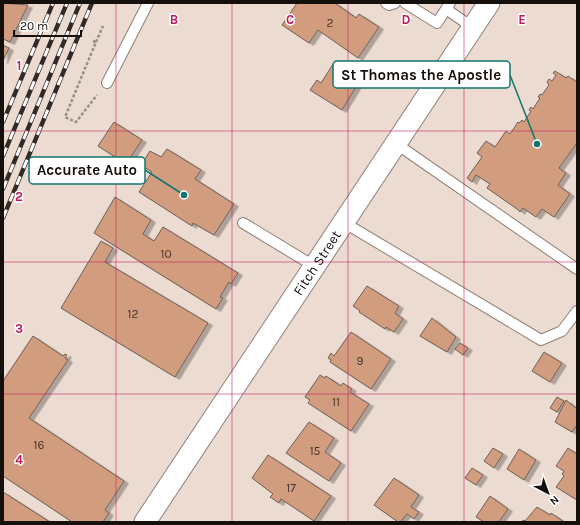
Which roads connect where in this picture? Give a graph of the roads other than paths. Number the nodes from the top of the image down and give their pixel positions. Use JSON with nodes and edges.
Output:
{"nodes":[{"id":1,"x":148,"y":3,"type":"edge"},
{"id":2,"x":386,"y":3,"type":"edge"},
{"id":3,"x":395,"y":3,"type":"edge"},
{"id":4,"x":406,"y":3,"type":"edge"},
{"id":5,"x":489,"y":3,"type":"edge"},
{"id":6,"x":448,"y":6,"type":"edge"},
{"id":7,"x":472,"y":27,"type":"junction"},
{"id":8,"x":107,"y":83,"type":"road end"},
{"id":9,"x":395,"y":143,"type":"junction"},
{"id":10,"x":343,"y":222,"type":"junction"},
{"id":11,"x":243,"y":223,"type":"dead end"},
{"id":12,"x":314,"y":266,"type":"junction"},
{"id":13,"x":577,"y":269,"type":"edge"},
{"id":14,"x":577,"y":310,"type":"edge"},
{"id":15,"x":145,"y":522,"type":"edge"}],
"edges":[{"from":1,"to":8,"type":"lane"},
{"from":2,"to":3,"type":"lane"},
{"from":4,"to":6,"type":"lane"},
{"from":5,"to":7,"type":"street","name":"Fitch Street"},
{"from":6,"to":7,"type":"lane"},
{"from":7,"to":9,"type":"street","name":"Fitch Street"},
{"from":9,"to":10,"type":"street","name":"Fitch Street"},
{"from":9,"to":13,"type":"lane"},
{"from":10,"to":12,"type":"street","name":"Fitch Street"},
{"from":10,"to":14,"type":"lane"},
{"from":11,"to":12,"type":"lane"},
{"from":12,"to":15,"type":"street","name":"Fitch Street"}]}
